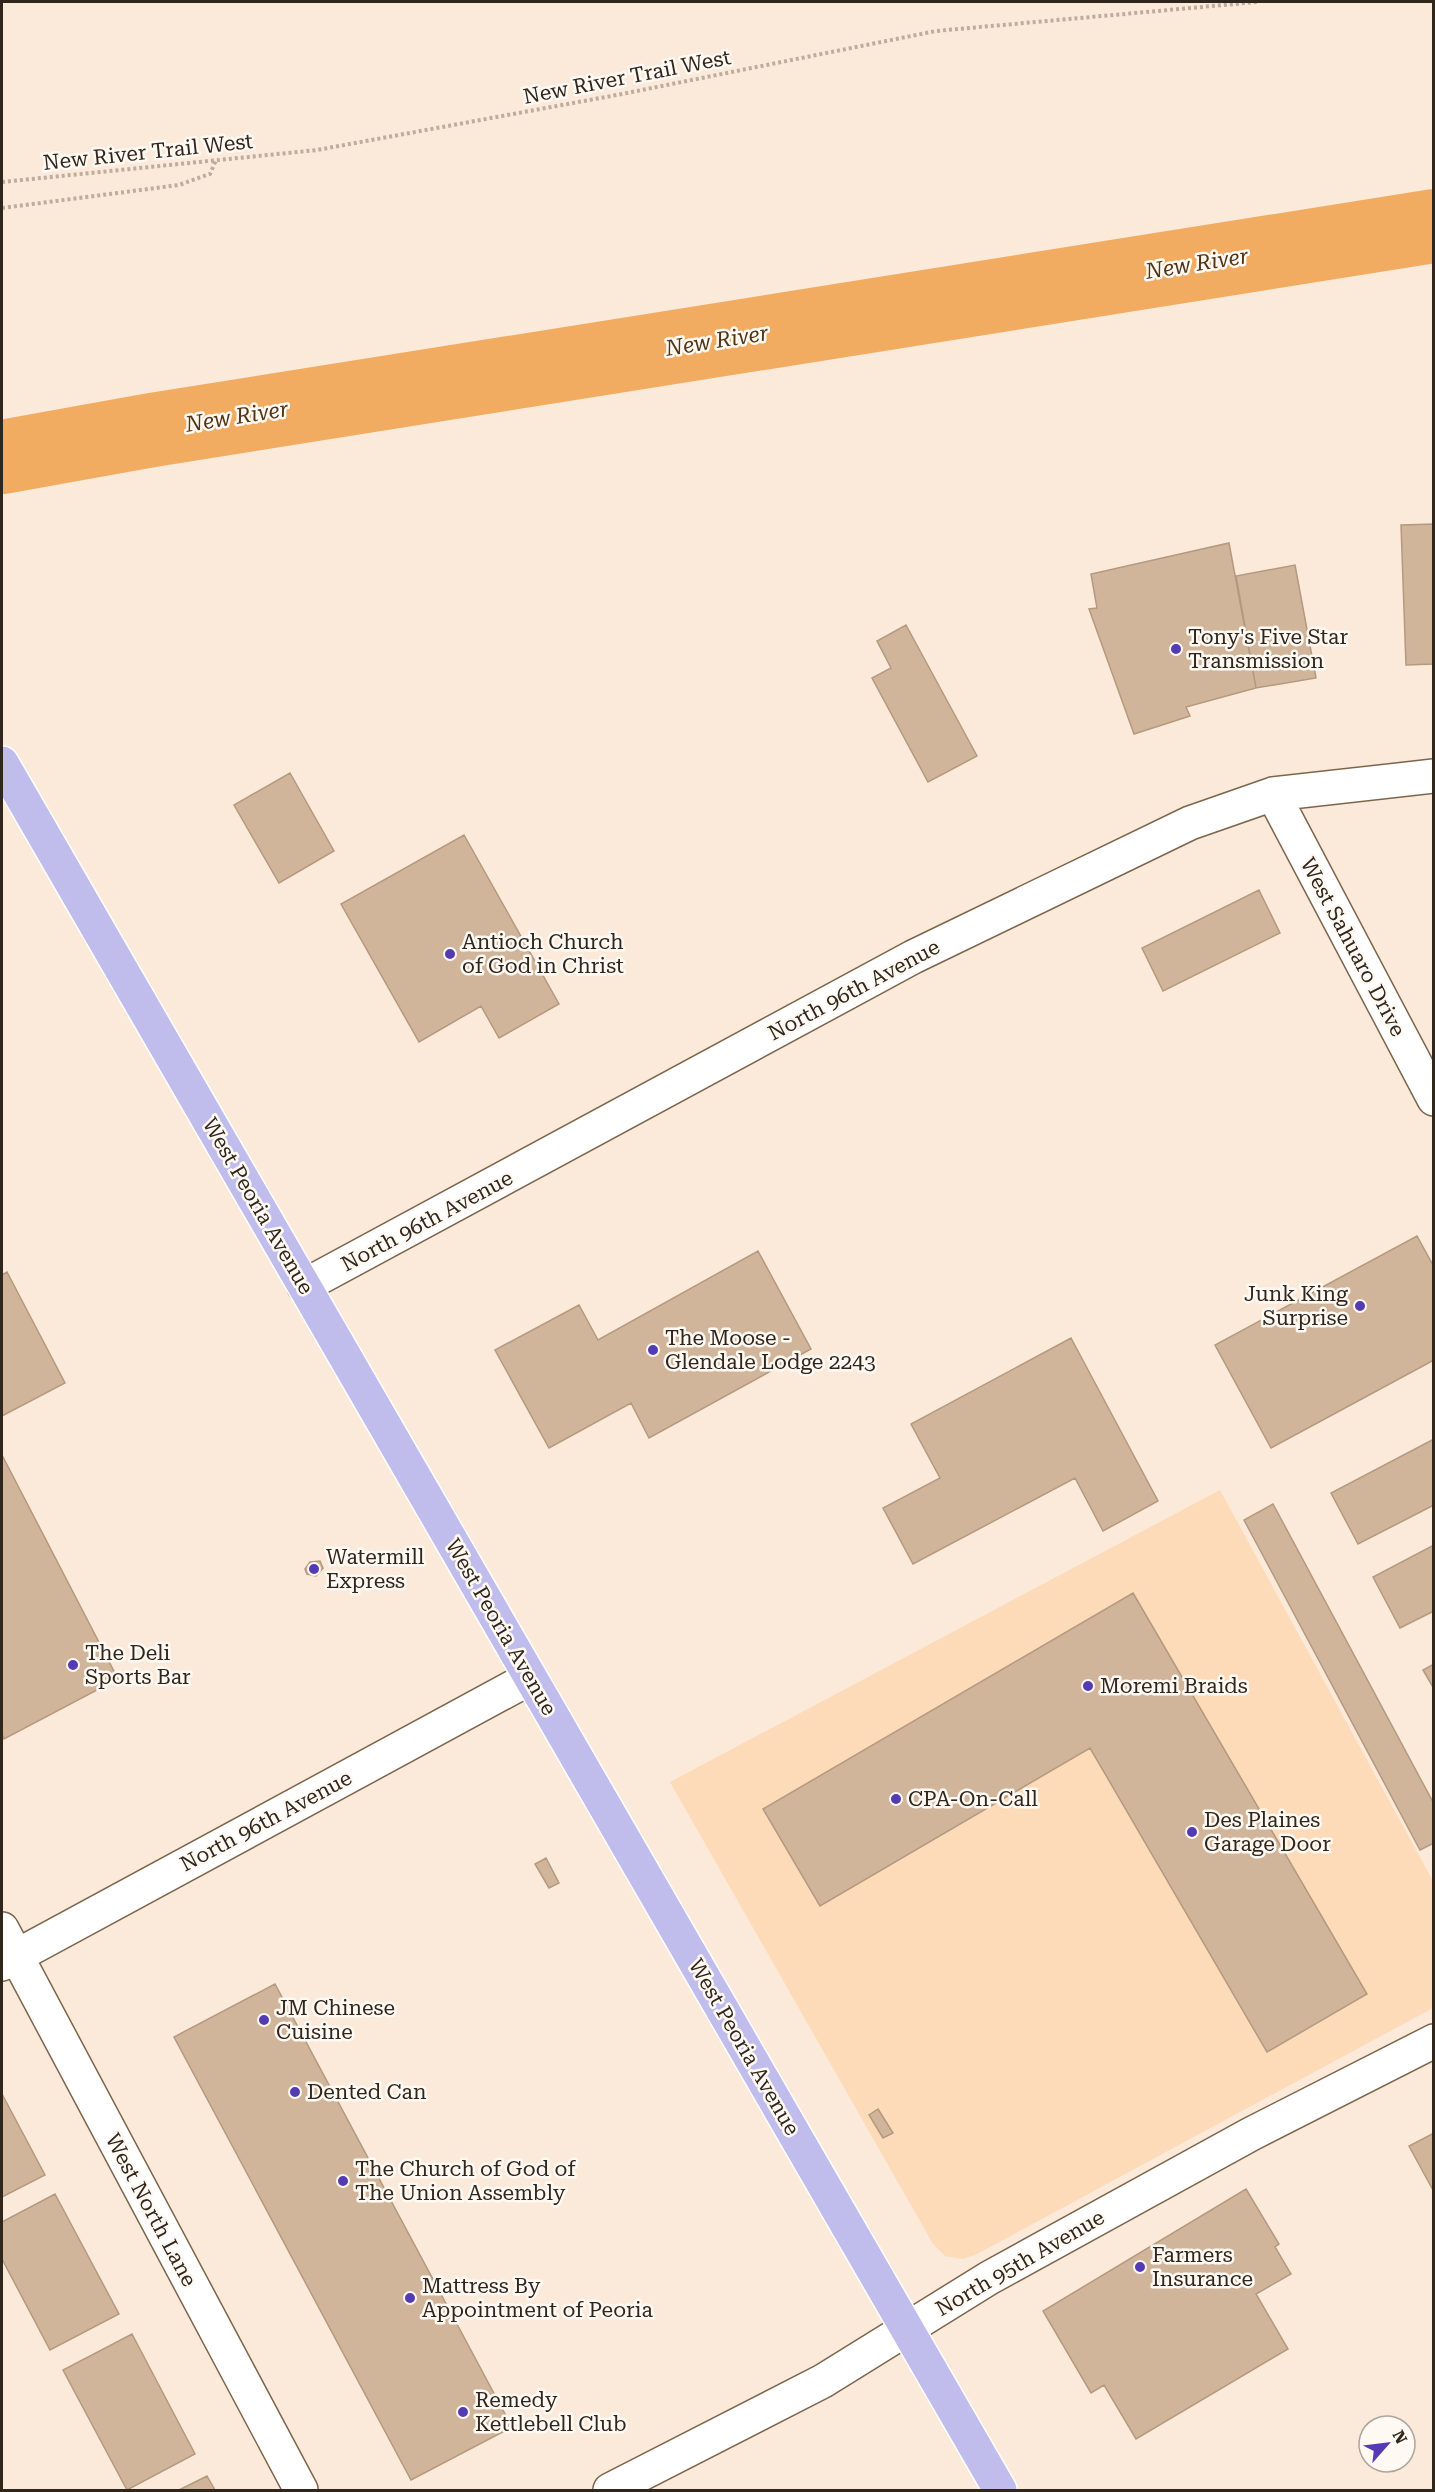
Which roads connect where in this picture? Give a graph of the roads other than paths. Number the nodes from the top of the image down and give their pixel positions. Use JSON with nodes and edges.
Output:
{"nodes":[{"id":1,"x":2,"y":763,"type":"edge"},
{"id":2,"x":1434,"y":776,"type":"edge"},
{"id":3,"x":1273,"y":794,"type":"junction"},
{"id":4,"x":1434,"y":1099,"type":"edge"},
{"id":5,"x":304,"y":1286,"type":"junction"},
{"id":6,"x":530,"y":1678,"type":"junction"},
{"id":7,"x":6,"y":1949,"type":"edge"},
{"id":8,"x":1434,"y":2041,"type":"edge"},
{"id":9,"x":906,"y":2330,"type":"junction"},
{"id":10,"x":301,"y":2490,"type":"edge"},
{"id":11,"x":610,"y":2490,"type":"edge"},
{"id":12,"x":1000,"y":2490,"type":"edge"}],
"edges":[{"from":1,"to":5,"type":"main road","name":"West Peoria Avenue"},
{"from":2,"to":3,"type":"street","name":"North 96th Avenue"},
{"from":3,"to":4,"type":"street","name":"West Sahuaro Drive"},
{"from":3,"to":5,"type":"street","name":"North 96th Avenue"},
{"from":5,"to":6,"type":"main road","name":"West Peoria Avenue"},
{"from":6,"to":7,"type":"street","name":"North 96th Avenue"},
{"from":6,"to":9,"type":"main road","name":"West Peoria Avenue"},
{"from":7,"to":10,"type":"street","name":"West North Lane"},
{"from":8,"to":9,"type":"street","name":"North 95th Avenue"},
{"from":9,"to":11,"type":"street","name":"North 95th Avenue"},
{"from":9,"to":12,"type":"main road","name":"West Peoria Avenue"}]}
